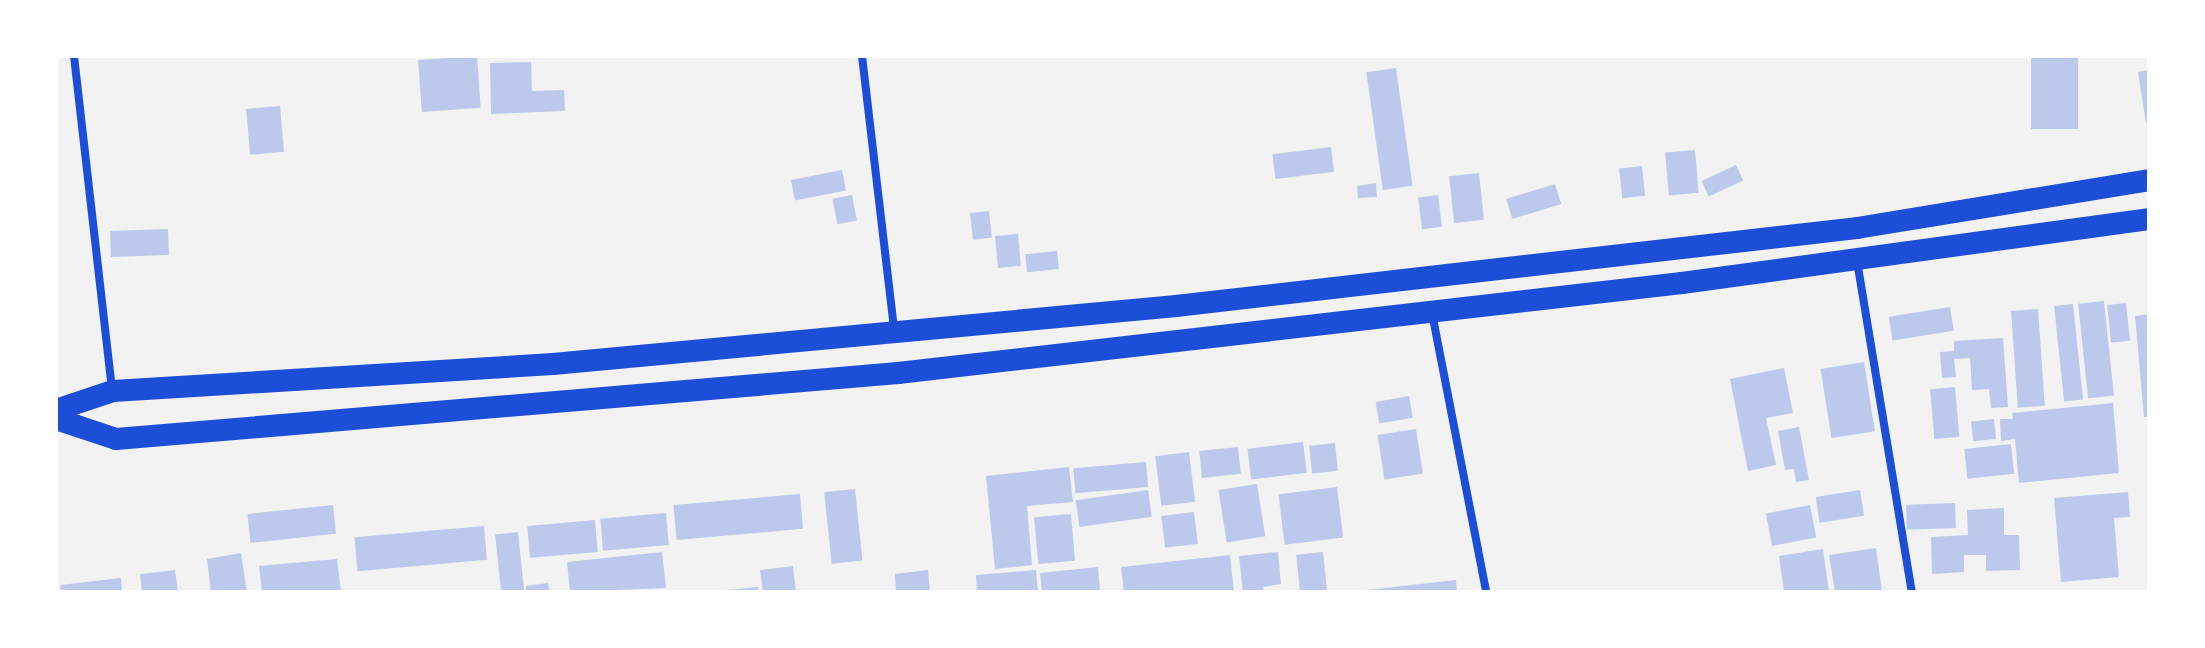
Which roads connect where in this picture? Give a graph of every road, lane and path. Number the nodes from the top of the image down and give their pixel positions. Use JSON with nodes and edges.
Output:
{"nodes":[{"id":1,"x":74,"y":56,"type":"edge"},
{"id":2,"x":862,"y":56,"type":"edge"},
{"id":3,"x":2149,"y":180,"type":"edge"},
{"id":4,"x":2149,"y":219,"type":"edge"},
{"id":5,"x":1857,"y":260,"type":"junction"},
{"id":6,"x":1432,"y":312,"type":"junction"},
{"id":7,"x":895,"y":334,"type":"junction"},
{"id":8,"x":113,"y":391,"type":"junction"},
{"id":9,"x":56,"y":410,"type":"edge"},
{"id":10,"x":56,"y":419,"type":"edge"},
{"id":11,"x":1486,"y":592,"type":"edge"},
{"id":12,"x":1912,"y":592,"type":"edge"}],
"edges":[{"from":1,"to":8,"type":"street"},
{"from":2,"to":7,"type":"street"},
{"from":3,"to":7,"type":"highway"},
{"from":4,"to":5,"type":"highway"},
{"from":5,"to":6,"type":"highway"},
{"from":5,"to":12,"type":"street"},
{"from":6,"to":10,"type":"highway"},
{"from":6,"to":11,"type":"street"},
{"from":7,"to":8,"type":"highway"},
{"from":8,"to":9,"type":"highway"}]}
